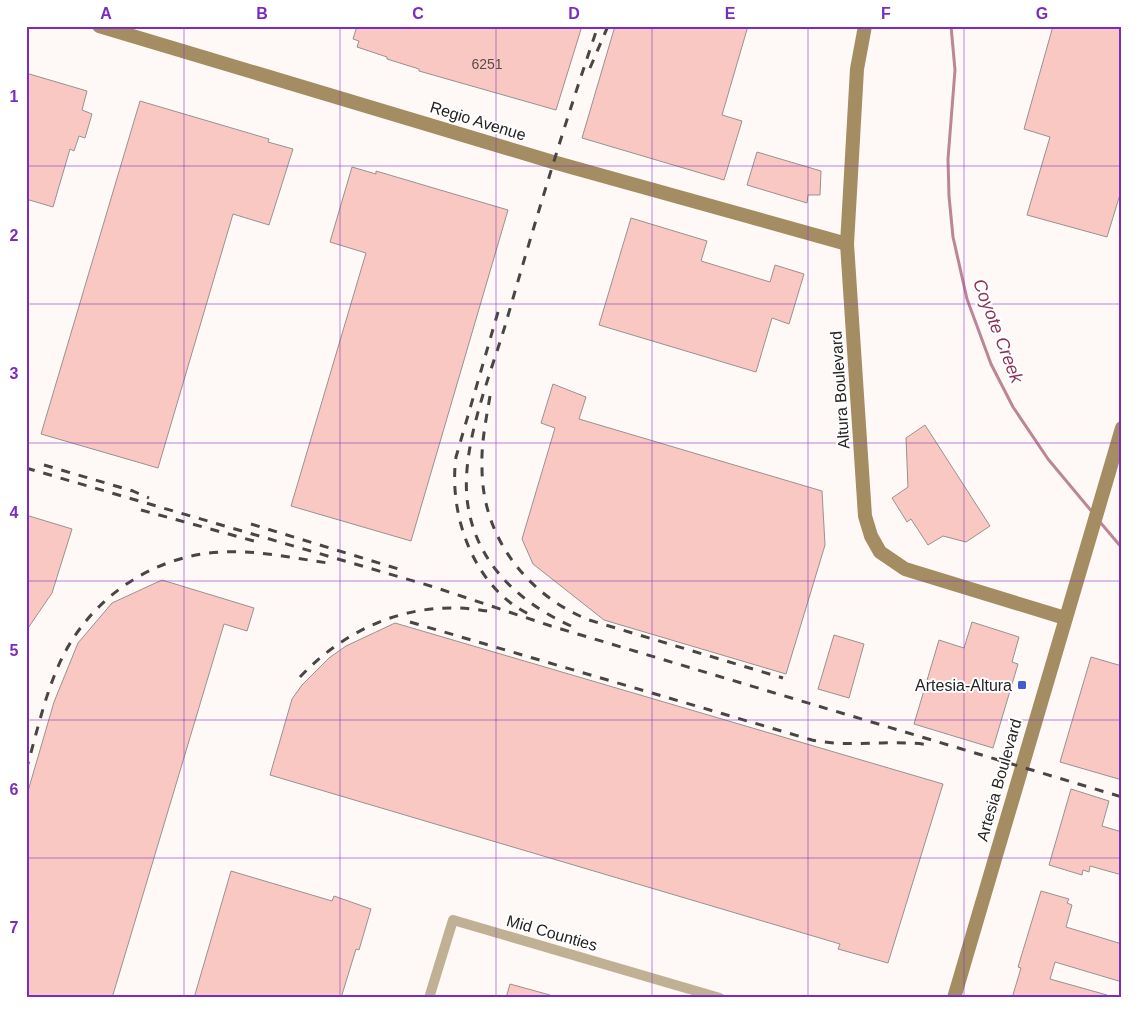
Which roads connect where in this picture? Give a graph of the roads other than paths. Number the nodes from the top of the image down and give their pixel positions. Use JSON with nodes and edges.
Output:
{"nodes":[{"id":1,"x":99,"y":26,"type":"edge"},
{"id":2,"x":865,"y":26,"type":"edge"},
{"id":3,"x":847,"y":244,"type":"junction"},
{"id":4,"x":1122,"y":428,"type":"edge"},
{"id":5,"x":1065,"y":618,"type":"junction"},
{"id":6,"x":694,"y":994,"type":"edge"},
{"id":7,"x":429,"y":998,"type":"edge"},
{"id":8,"x":720,"y":998,"type":"edge"},
{"id":9,"x":954,"y":998,"type":"edge"}],
"edges":[{"from":1,"to":3,"type":"street","name":"Regio Avenue"},
{"from":2,"to":3,"type":"street","name":"Altura Boulevard"},
{"from":3,"to":5,"type":"street","name":"Altura Boulevard"},
{"from":4,"to":5,"type":"street","name":"Artesia Boulevard"},
{"from":5,"to":9,"type":"street","name":"Artesia Boulevard"},
{"from":6,"to":7,"type":"street","name":"Mid Counties"},
{"from":6,"to":8,"type":"street","name":"Mid Counties"}]}
